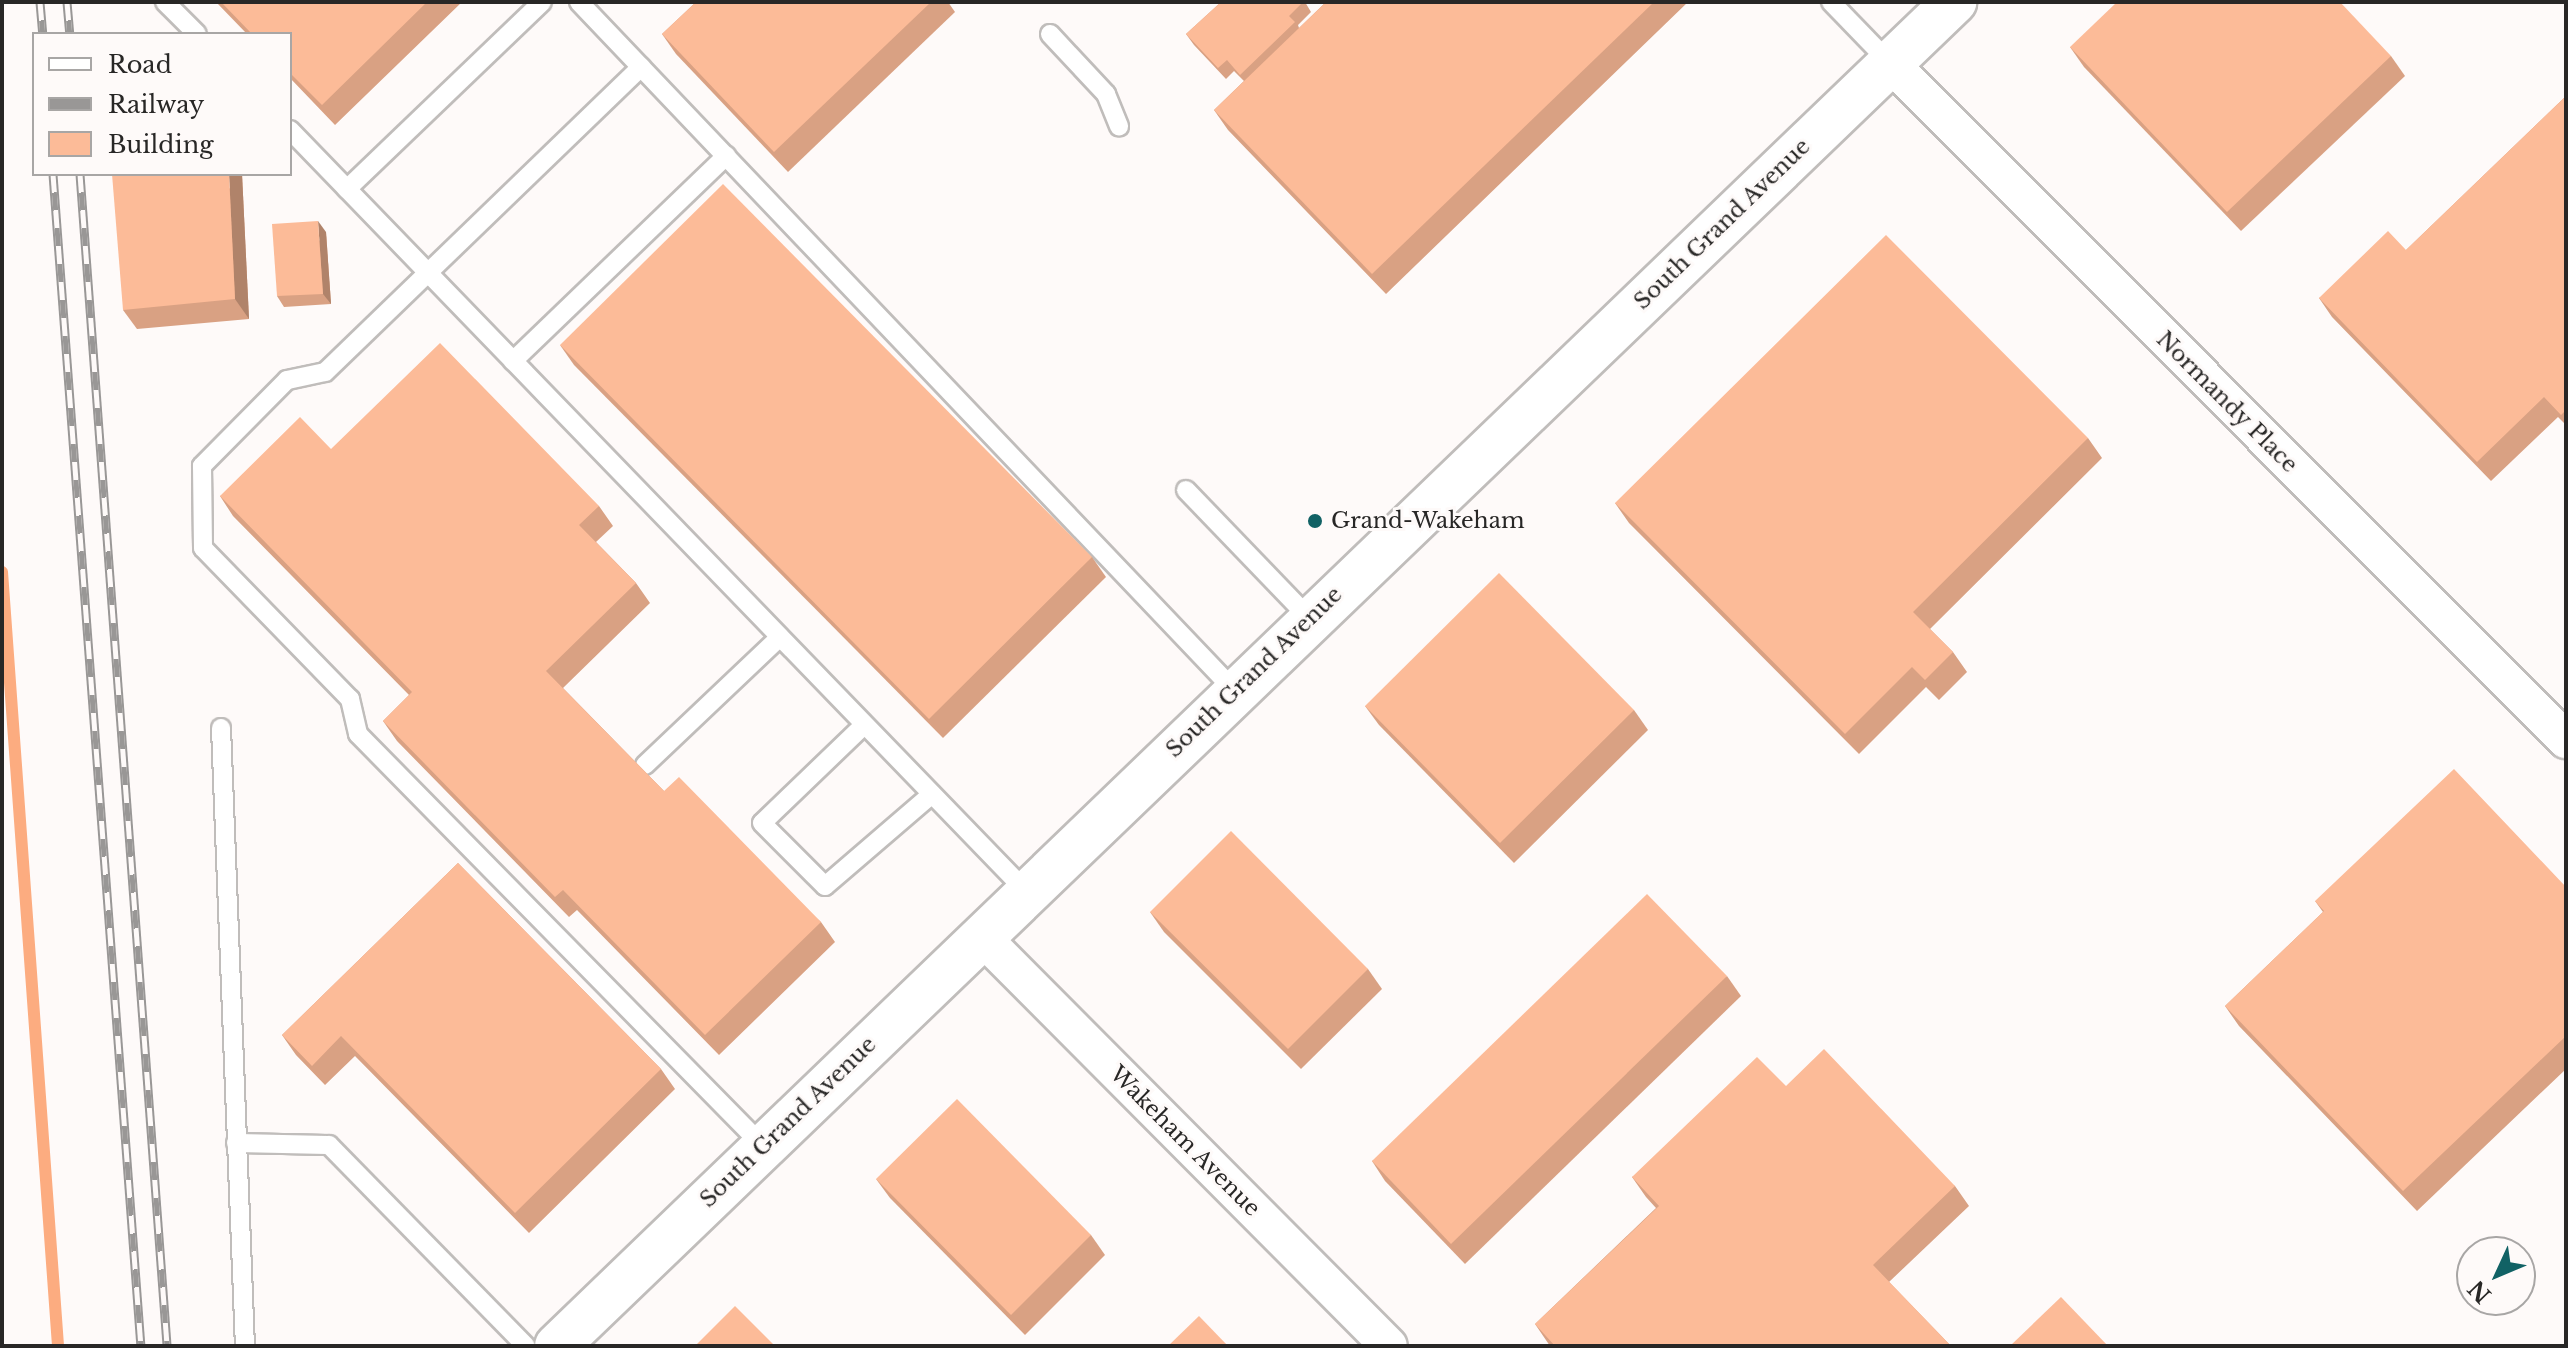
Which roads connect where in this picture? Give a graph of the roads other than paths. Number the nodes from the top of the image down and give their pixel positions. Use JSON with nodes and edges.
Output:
{"nodes":[{"id":1,"x":165,"y":2,"type":"edge"},
{"id":2,"x":542,"y":2,"type":"edge"},
{"id":3,"x":579,"y":2,"type":"edge"},
{"id":4,"x":1831,"y":2,"type":"edge"},
{"id":5,"x":1954,"y":2,"type":"edge"},
{"id":6,"x":195,"y":32,"type":"edge"},
{"id":7,"x":1050,"y":34,"type":"dead end"},
{"id":8,"x":1890,"y":63,"type":"junction"},
{"id":9,"x":641,"y":67,"type":"junction"},
{"id":10,"x":1119,"y":126,"type":"dead end"},
{"id":11,"x":292,"y":132,"type":"edge"},
{"id":12,"x":726,"y":156,"type":"junction"},
{"id":13,"x":347,"y":189,"type":"junction"},
{"id":14,"x":429,"y":274,"type":"junction"},
{"id":15,"x":513,"y":361,"type":"junction"},
{"id":16,"x":1186,"y":490,"type":"dead end"},
{"id":17,"x":1309,"y":618,"type":"junction"},
{"id":18,"x":780,"y":637,"type":"junction"},
{"id":19,"x":1234,"y":690,"type":"junction"},
{"id":20,"x":864,"y":725,"type":"junction"},
{"id":21,"x":221,"y":728,"type":"dead end"},
{"id":22,"x":2566,"y":740,"type":"edge"},
{"id":23,"x":645,"y":765,"type":"dead end"},
{"id":24,"x":932,"y":794,"type":"junction"},
{"id":25,"x":1026,"y":891,"type":"junction"},
{"id":26,"x":981,"y":936,"type":"junction"},
{"id":27,"x":236,"y":1143,"type":"junction"},
{"id":28,"x":763,"y":1146,"type":"junction"},
{"id":29,"x":245,"y":1346,"type":"edge"},
{"id":30,"x":526,"y":1346,"type":"edge"},
{"id":31,"x":557,"y":1346,"type":"edge"},
{"id":32,"x":1389,"y":1346,"type":"edge"}],
"edges":[{"from":1,"to":6,"type":"lane"},
{"from":2,"to":13,"type":"lane"},
{"from":3,"to":9,"type":"lane"},
{"from":4,"to":8,"type":"lane"},
{"from":5,"to":8,"type":"main road","name":"South Grand Avenue"},
{"from":7,"to":10,"type":"lane"},
{"from":8,"to":17,"type":"main road","name":"South Grand Avenue"},
{"from":8,"to":22,"type":"street","name":"Normandy Place"},
{"from":9,"to":12,"type":"lane"},
{"from":9,"to":14,"type":"lane"},
{"from":11,"to":13,"type":"lane"},
{"from":12,"to":15,"type":"lane"},
{"from":12,"to":19,"type":"lane"},
{"from":13,"to":14,"type":"lane"},
{"from":14,"to":15,"type":"lane"},
{"from":14,"to":28,"type":"lane"},
{"from":15,"to":18,"type":"lane"},
{"from":16,"to":17,"type":"lane"},
{"from":17,"to":19,"type":"main road","name":"South Grand Avenue"},
{"from":18,"to":20,"type":"lane"},
{"from":18,"to":23,"type":"lane"},
{"from":19,"to":25,"type":"main road","name":"South Grand Avenue"},
{"from":20,"to":24,"type":"lane"},
{"from":20,"to":24,"type":"lane"},
{"from":21,"to":27,"type":"lane"},
{"from":24,"to":25,"type":"lane"},
{"from":25,"to":26,"type":"main road","name":"South Grand Avenue"},
{"from":26,"to":28,"type":"main road","name":"South Grand Avenue"},
{"from":26,"to":32,"type":"street","name":"Wakeham Avenue"},
{"from":27,"to":29,"type":"lane"},
{"from":27,"to":30,"type":"lane"},
{"from":28,"to":31,"type":"main road","name":"South Grand Avenue"}]}
